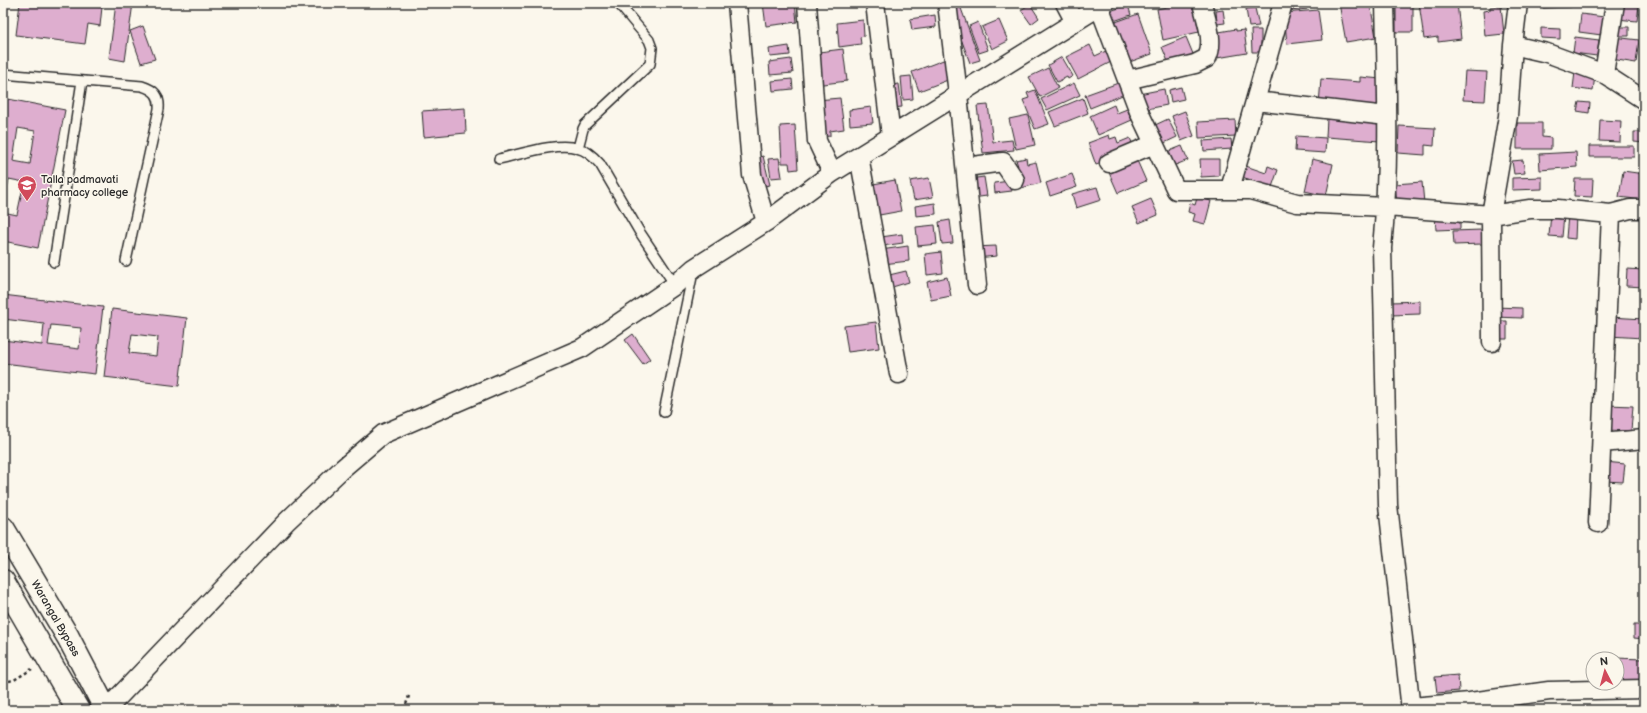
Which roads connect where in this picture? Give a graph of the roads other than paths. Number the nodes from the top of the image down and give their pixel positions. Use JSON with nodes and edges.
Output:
{"nodes":[{"id":1,"x":618,"y":3,"type":"edge"},
{"id":2,"x":738,"y":3,"type":"edge"},
{"id":3,"x":807,"y":3,"type":"edge"},
{"id":4,"x":875,"y":3,"type":"edge"},
{"id":5,"x":947,"y":3,"type":"edge"},
{"id":6,"x":1065,"y":3,"type":"edge"},
{"id":7,"x":1202,"y":3,"type":"edge"},
{"id":8,"x":1283,"y":3,"type":"edge"},
{"id":9,"x":1385,"y":3,"type":"edge"},
{"id":10,"x":1518,"y":3,"type":"edge"},
{"id":11,"x":1615,"y":3,"type":"edge"},
{"id":12,"x":1101,"y":4,"type":"edge"},
{"id":13,"x":1075,"y":22,"type":"junction"},
{"id":14,"x":1512,"y":44,"type":"junction"},
{"id":15,"x":3,"y":74,"type":"edge"},
{"id":16,"x":1604,"y":74,"type":"junction"},
{"id":17,"x":1127,"y":80,"type":"junction"},
{"id":18,"x":82,"y":81,"type":"junction"},
{"id":19,"x":958,"y":94,"type":"junction"},
{"id":20,"x":1644,"y":100,"type":"edge"},
{"id":21,"x":1255,"y":101,"type":"junction"},
{"id":22,"x":1387,"y":116,"type":"junction"},
{"id":23,"x":891,"y":136,"type":"junction"},
{"id":24,"x":1154,"y":144,"type":"junction"},
{"id":25,"x":578,"y":148,"type":"junction"},
{"id":26,"x":859,"y":156,"type":"junction"},
{"id":27,"x":500,"y":159,"type":"dead end"},
{"id":28,"x":1109,"y":163,"type":"dead end"},
{"id":29,"x":966,"y":167,"type":"junction"},
{"id":30,"x":832,"y":173,"type":"junction"},
{"id":31,"x":1015,"y":180,"type":"dead end"},
{"id":32,"x":1230,"y":189,"type":"junction"},
{"id":33,"x":1386,"y":207,"type":"junction"},
{"id":34,"x":1644,"y":209,"type":"edge"},
{"id":35,"x":1611,"y":214,"type":"junction"},
{"id":36,"x":1491,"y":215,"type":"junction"},
{"id":37,"x":766,"y":222,"type":"junction"},
{"id":38,"x":126,"y":261,"type":"dead end"},
{"id":39,"x":54,"y":262,"type":"dead end"},
{"id":40,"x":694,"y":268,"type":"junction"},
{"id":41,"x":674,"y":285,"type":"junction"},
{"id":42,"x":977,"y":285,"type":"dead end"},
{"id":43,"x":1492,"y":342,"type":"dead end"},
{"id":44,"x":899,"y":374,"type":"dead end"},
{"id":45,"x":664,"y":412,"type":"dead end"},
{"id":46,"x":1644,"y":439,"type":"edge"},
{"id":47,"x":1602,"y":443,"type":"junction"},
{"id":48,"x":1598,"y":523,"type":"dead end"},
{"id":49,"x":3,"y":528,"type":"edge"},
{"id":50,"x":3,"y":581,"type":"edge"},
{"id":51,"x":1644,"y":689,"type":"edge"},
{"id":52,"x":1411,"y":708,"type":"edge"},
{"id":53,"x":78,"y":710,"type":"edge"},
{"id":54,"x":106,"y":710,"type":"edge"}],
"edges":[{"from":1,"to":25,"type":"lane"},
{"from":2,"to":37,"type":"street"},
{"from":3,"to":30,"type":"street"},
{"from":4,"to":23,"type":"street"},
{"from":5,"to":19,"type":"street"},
{"from":6,"to":13,"type":"street"},
{"from":7,"to":17,"type":"street"},
{"from":8,"to":21,"type":"street"},
{"from":9,"to":22,"type":"street"},
{"from":10,"to":14,"type":"street"},
{"from":11,"to":16,"type":"street"},
{"from":12,"to":13,"type":"street"},
{"from":12,"to":17,"type":"street"},
{"from":13,"to":19,"type":"street"},
{"from":14,"to":16,"type":"street"},
{"from":14,"to":36,"type":"street"},
{"from":15,"to":18,"type":"lane"},
{"from":16,"to":20,"type":"street"},
{"from":17,"to":24,"type":"street"},
{"from":18,"to":38,"type":"lane"},
{"from":18,"to":39,"type":"lane"},
{"from":19,"to":23,"type":"street"},
{"from":19,"to":29,"type":"street"},
{"from":21,"to":22,"type":"street"},
{"from":21,"to":32,"type":"street"},
{"from":22,"to":33,"type":"street"},
{"from":23,"to":26,"type":"street"},
{"from":24,"to":28,"type":"street"},
{"from":24,"to":32,"type":"street"},
{"from":25,"to":27,"type":"lane"},
{"from":25,"to":41,"type":"lane"},
{"from":26,"to":30,"type":"street"},
{"from":26,"to":44,"type":"street"},
{"from":29,"to":31,"type":"street"},
{"from":29,"to":42,"type":"street"},
{"from":30,"to":37,"type":"street"},
{"from":32,"to":33,"type":"street"},
{"from":33,"to":36,"type":"street"},
{"from":33,"to":52,"type":"street"},
{"from":34,"to":35,"type":"street"},
{"from":35,"to":36,"type":"street"},
{"from":35,"to":47,"type":"street"},
{"from":36,"to":43,"type":"street"},
{"from":37,"to":40,"type":"street"},
{"from":40,"to":41,"type":"street"},
{"from":40,"to":45,"type":"lane"},
{"from":41,"to":54,"type":"street"},
{"from":46,"to":47,"type":"street"},
{"from":47,"to":48,"type":"street"},
{"from":49,"to":54,"type":"main road","name":"Warangal Bypass"},
{"from":50,"to":53,"type":"main road"},
{"from":51,"to":52,"type":"street"}]}
